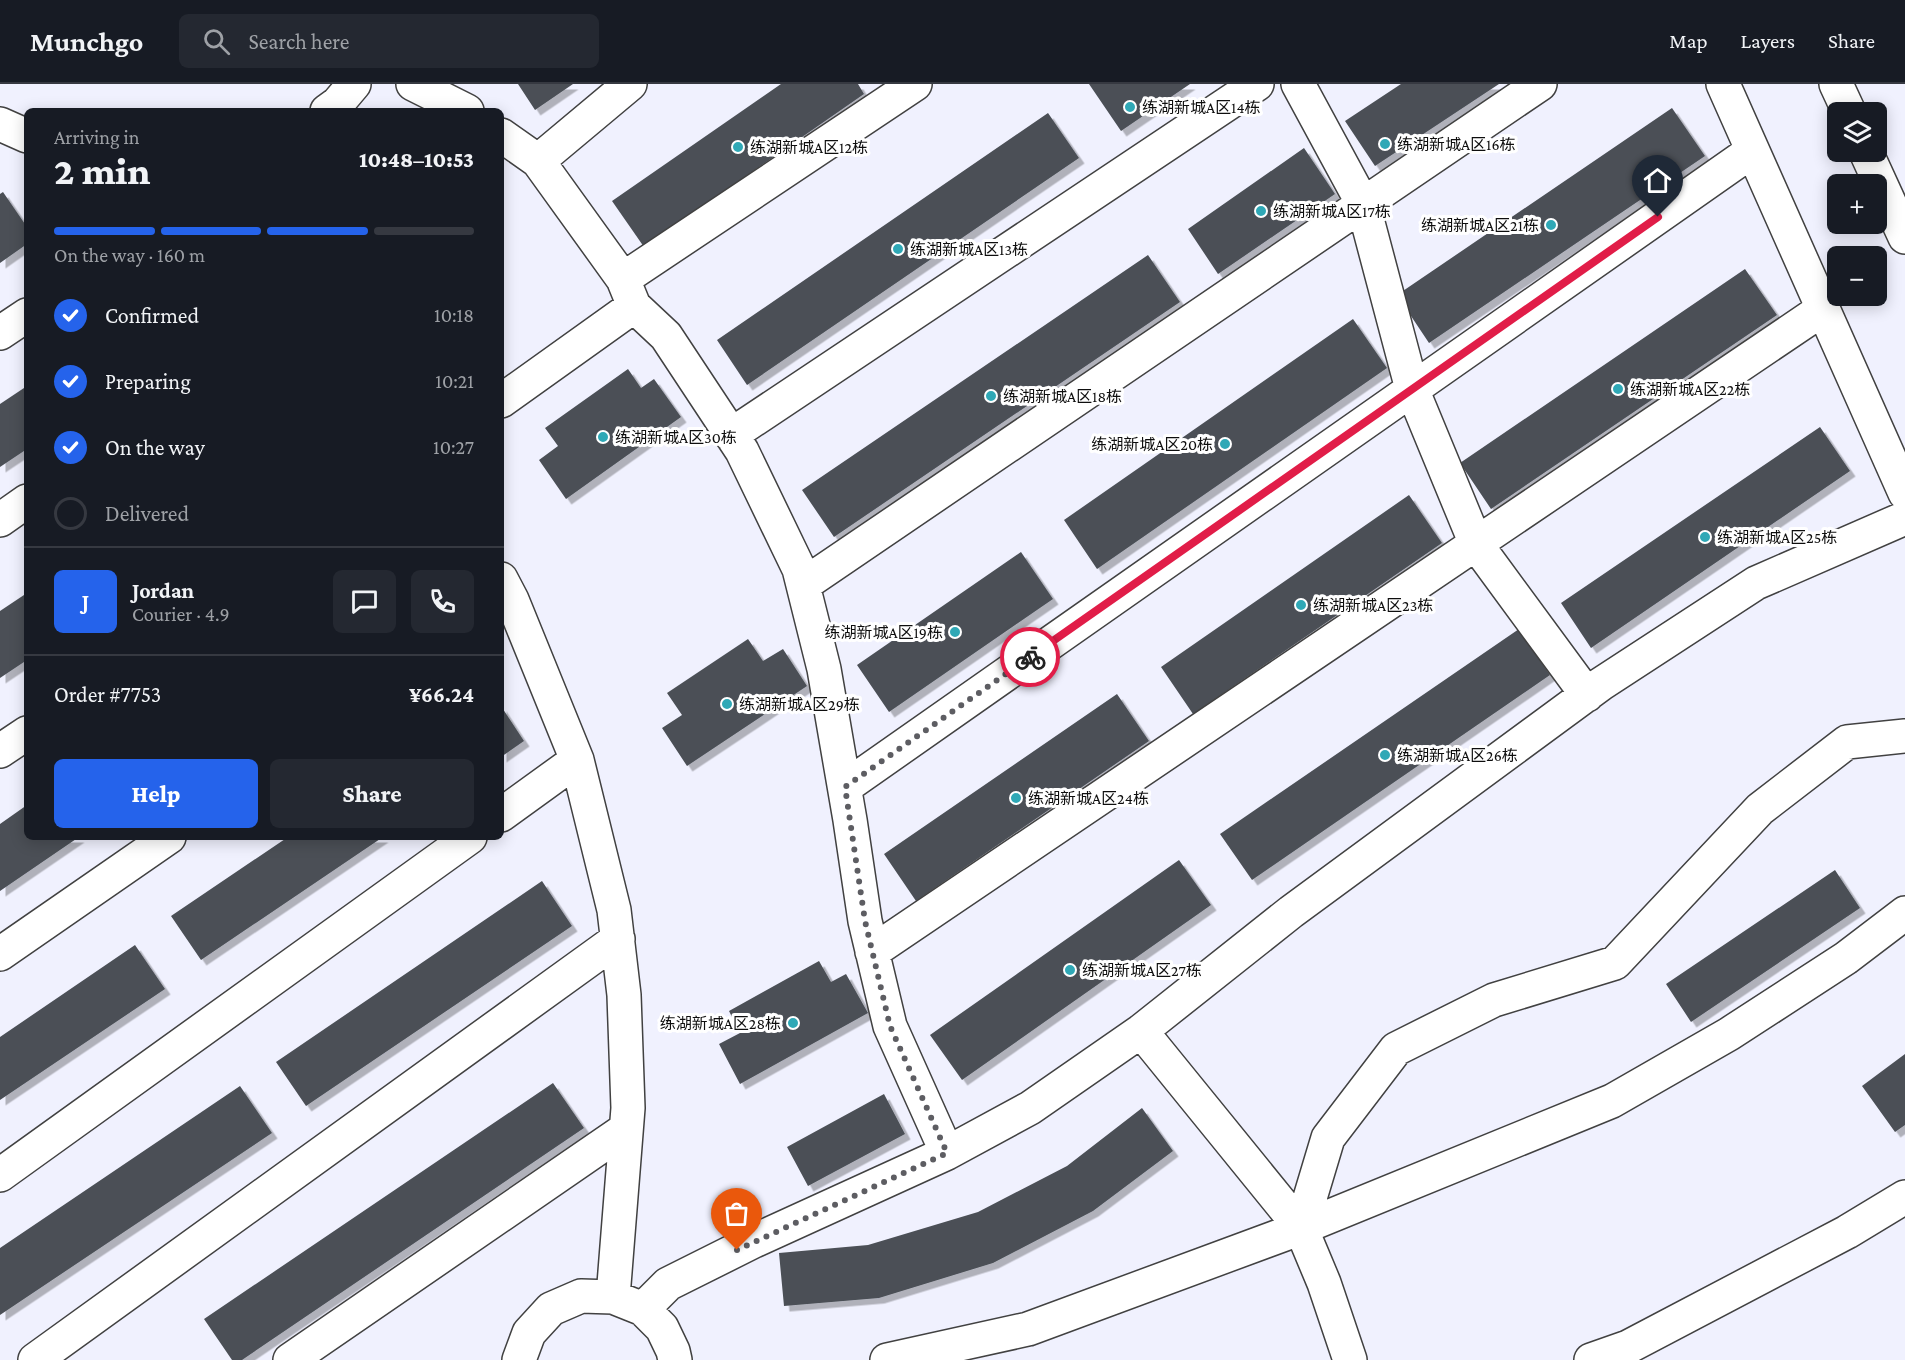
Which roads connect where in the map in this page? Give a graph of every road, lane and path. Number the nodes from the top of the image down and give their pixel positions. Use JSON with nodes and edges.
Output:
{"nodes":[{"id":1,"x":354,"y":84,"type":"edge"},
{"id":2,"x":412,"y":84,"type":"edge"},
{"id":3,"x":630,"y":84,"type":"edge"},
{"id":4,"x":915,"y":84,"type":"edge"},
{"id":5,"x":1257,"y":84,"type":"edge"},
{"id":6,"x":1298,"y":84,"type":"edge"},
{"id":7,"x":1540,"y":84,"type":"edge"},
{"id":8,"x":1722,"y":84,"type":"edge"},
{"id":9,"x":1836,"y":84,"type":"edge"},
{"id":10,"x":1844,"y":102,"type":"edge"},
{"id":11,"x":331,"y":108,"type":"edge"},
{"id":12,"x":461,"y":108,"type":"edge"},
{"id":13,"x":0,"y":124,"type":"edge"},
{"id":14,"x":24,"y":134,"type":"edge"},
{"id":15,"x":504,"y":137,"type":"edge"},
{"id":16,"x":1752,"y":151,"type":"junction"},
{"id":17,"x":538,"y":161,"type":"junction"},
{"id":18,"x":1871,"y":162,"type":"edge"},
{"id":19,"x":1363,"y":204,"type":"junction"},
{"id":20,"x":1905,"y":237,"type":"edge"},
{"id":21,"x":628,"y":292,"type":"junction"},
{"id":22,"x":1823,"y":309,"type":"junction"},
{"id":23,"x":24,"y":317,"type":"edge"},
{"id":24,"x":0,"y":333,"type":"edge"},
{"id":25,"x":1412,"y":389,"type":"junction"},
{"id":26,"x":504,"y":399,"type":"edge"},
{"id":27,"x":731,"y":435,"type":"junction"},
{"id":28,"x":1905,"y":493,"type":"edge"},
{"id":29,"x":24,"y":503,"type":"edge"},
{"id":30,"x":1905,"y":518,"type":"edge"},
{"id":31,"x":0,"y":520,"type":"edge"},
{"id":32,"x":1476,"y":544,"type":"junction"},
{"id":33,"x":803,"y":585,"type":"junction"},
{"id":34,"x":505,"y":595,"type":"edge"},
{"id":35,"x":1587,"y":694,"type":"junction"},
{"id":36,"x":24,"y":735,"type":"edge"},
{"id":37,"x":1905,"y":736,"type":"edge"},
{"id":38,"x":0,"y":752,"type":"edge"},
{"id":39,"x":578,"y":760,"type":"junction"},
{"id":40,"x":845,"y":787,"type":"junction"},
{"id":41,"x":504,"y":813,"type":"edge"},
{"id":42,"x":165,"y":840,"type":"edge"},
{"id":43,"x":466,"y":840,"type":"edge"},
{"id":44,"x":1905,"y":913,"type":"edge"},
{"id":45,"x":618,"y":939,"type":"junction"},
{"id":46,"x":872,"y":952,"type":"junction"},
{"id":47,"x":0,"y":954,"type":"edge"},
{"id":48,"x":1141,"y":1031,"type":"junction"},
{"id":49,"x":626,"y":1129,"type":"junction"},
{"id":50,"x":947,"y":1153,"type":"junction"},
{"id":51,"x":0,"y":1175,"type":"edge"},
{"id":52,"x":1905,"y":1197,"type":"edge"},
{"id":53,"x":1301,"y":1228,"type":"junction"},
{"id":54,"x":613,"y":1297,"type":"junction"},
{"id":55,"x":643,"y":1309,"type":"junction"},
{"id":56,"x":35,"y":1360,"type":"edge"},
{"id":57,"x":290,"y":1360,"type":"edge"},
{"id":58,"x":519,"y":1360,"type":"edge"},
{"id":59,"x":675,"y":1360,"type":"edge"},
{"id":60,"x":887,"y":1360,"type":"edge"},
{"id":61,"x":1350,"y":1360,"type":"edge"},
{"id":62,"x":1591,"y":1360,"type":"edge"}],
"edges":[{"from":1,"to":11,"type":"street"},
{"from":2,"to":12,"type":"street"},
{"from":3,"to":17,"type":"street"},
{"from":4,"to":21,"type":"street"},
{"from":5,"to":27,"type":"street"},
{"from":6,"to":19,"type":"street"},
{"from":7,"to":19,"type":"street"},
{"from":8,"to":16,"type":"street"},
{"from":9,"to":10,"type":"street"},
{"from":13,"to":14,"type":"street"},
{"from":15,"to":17,"type":"street"},
{"from":16,"to":22,"type":"street"},
{"from":16,"to":25,"type":"street"},
{"from":17,"to":21,"type":"street"},
{"from":18,"to":20,"type":"street"},
{"from":19,"to":25,"type":"street"},
{"from":19,"to":33,"type":"street"},
{"from":21,"to":26,"type":"street"},
{"from":21,"to":27,"type":"street"},
{"from":22,"to":28,"type":"street"},
{"from":22,"to":32,"type":"street"},
{"from":23,"to":24,"type":"street"},
{"from":25,"to":32,"type":"street"},
{"from":25,"to":40,"type":"street"},
{"from":27,"to":33,"type":"street"},
{"from":29,"to":31,"type":"street"},
{"from":30,"to":35,"type":"street"},
{"from":32,"to":35,"type":"street"},
{"from":32,"to":46,"type":"street"},
{"from":33,"to":40,"type":"street"},
{"from":34,"to":39,"type":"street"},
{"from":35,"to":48,"type":"street"},
{"from":36,"to":38,"type":"street"},
{"from":37,"to":53,"type":"street"},
{"from":39,"to":41,"type":"street"},
{"from":39,"to":45,"type":"street"},
{"from":40,"to":46,"type":"street"},
{"from":42,"to":47,"type":"street"},
{"from":43,"to":51,"type":"street"},
{"from":44,"to":53,"type":"street"},
{"from":45,"to":49,"type":"street"},
{"from":45,"to":56,"type":"street"},
{"from":46,"to":50,"type":"street"},
{"from":48,"to":50,"type":"street"},
{"from":48,"to":53,"type":"street"},
{"from":49,"to":54,"type":"street"},
{"from":49,"to":57,"type":"street"},
{"from":50,"to":55,"type":"street"},
{"from":52,"to":62,"type":"street"},
{"from":53,"to":60,"type":"street"},
{"from":53,"to":61,"type":"street"},
{"from":54,"to":55,"type":"street"},
{"from":54,"to":58,"type":"street"},
{"from":55,"to":59,"type":"street"}]}
